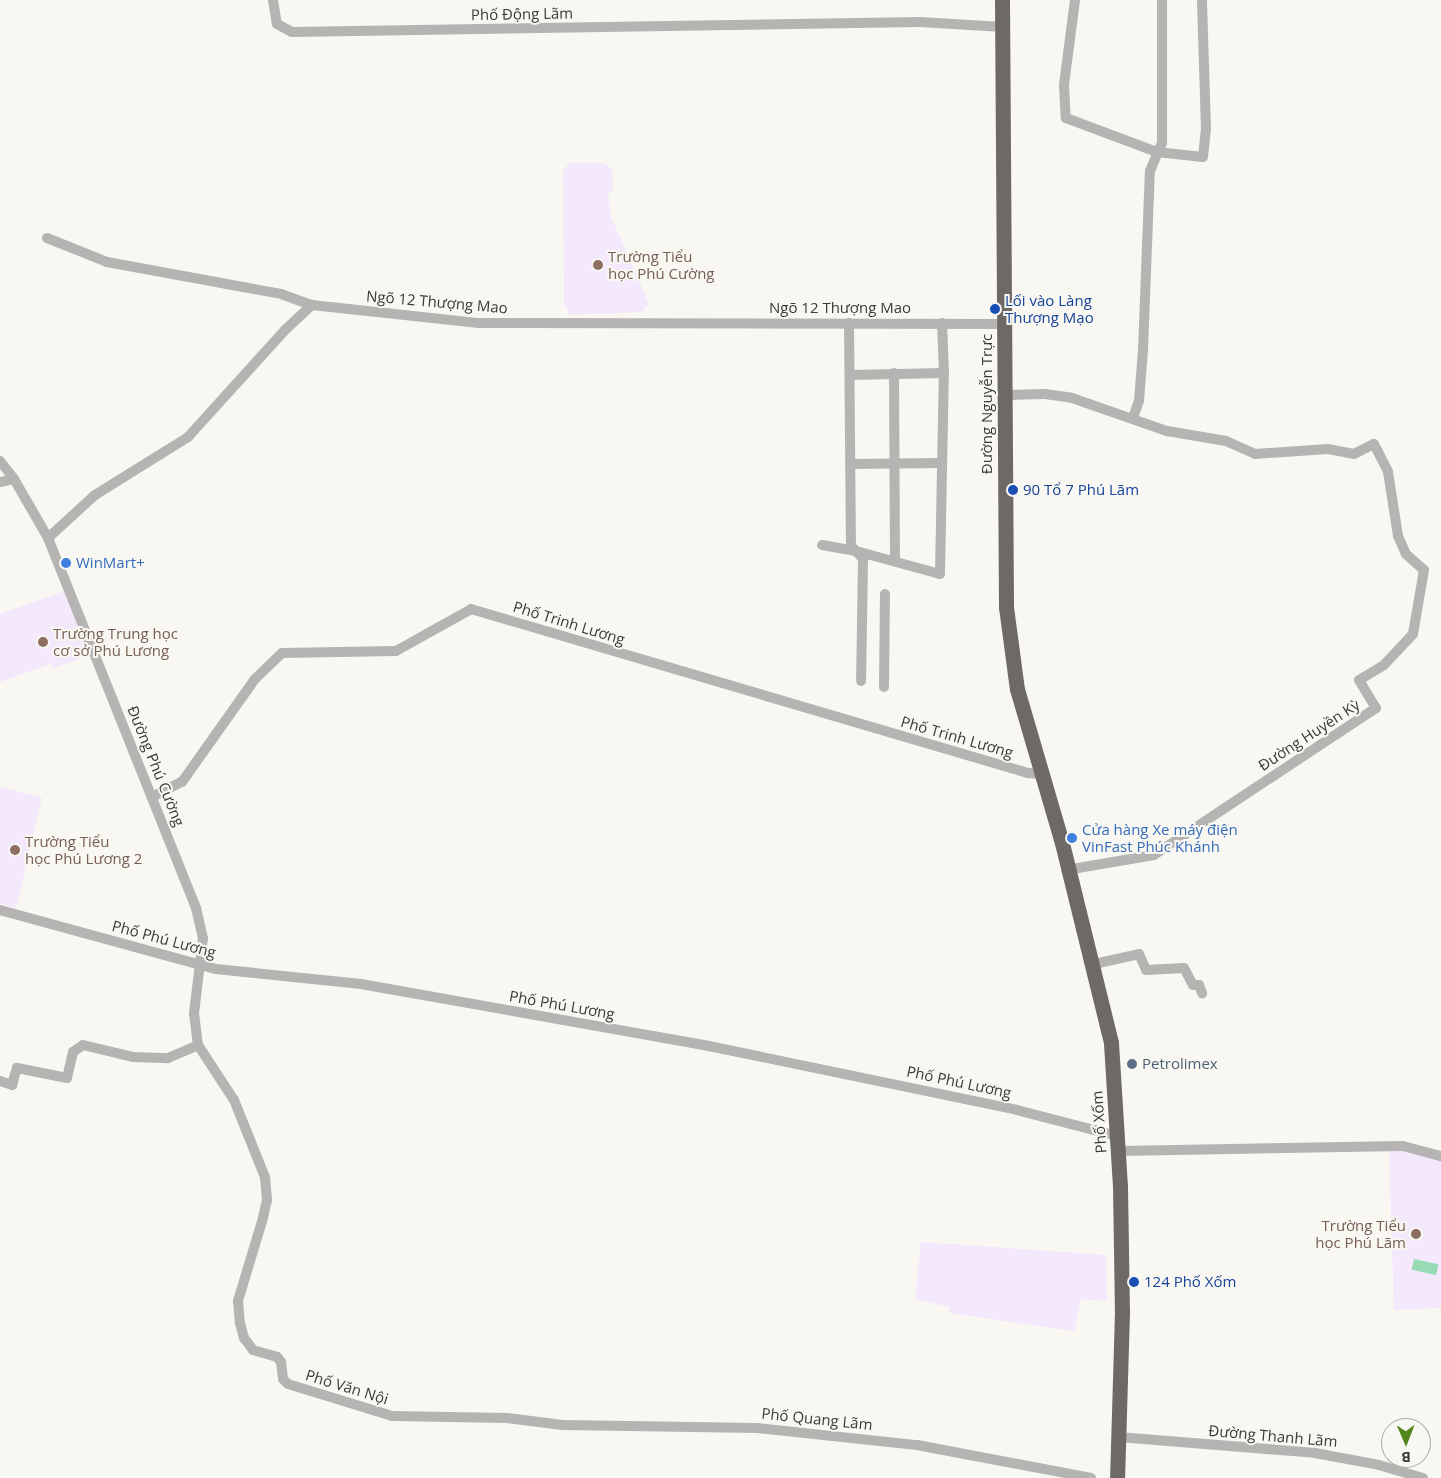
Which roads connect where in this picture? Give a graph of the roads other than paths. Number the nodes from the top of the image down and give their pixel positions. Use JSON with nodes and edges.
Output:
{"nodes":[{"id":1,"x":273,"y":0,"type":"edge"},
{"id":2,"x":1002,"y":0,"type":"edge"},
{"id":3,"x":1075,"y":0,"type":"edge"},
{"id":4,"x":1162,"y":0,"type":"edge"},
{"id":5,"x":1202,"y":0,"type":"edge"},
{"id":6,"x":1004,"y":27,"type":"junction"},
{"id":7,"x":1157,"y":152,"type":"junction"},
{"id":8,"x":47,"y":238,"type":"dead end"},
{"id":9,"x":312,"y":305,"type":"junction"},
{"id":10,"x":848,"y":323,"type":"junction"},
{"id":11,"x":942,"y":323,"type":"junction"},
{"id":12,"x":1004,"y":324,"type":"junction"},
{"id":13,"x":894,"y":373,"type":"junction"},
{"id":14,"x":944,"y":373,"type":"junction"},
{"id":15,"x":851,"y":375,"type":"junction"},
{"id":16,"x":1005,"y":394,"type":"junction"},
{"id":17,"x":1133,"y":418,"type":"junction"},
{"id":18,"x":0,"y":461,"type":"edge"},
{"id":19,"x":942,"y":463,"type":"junction"},
{"id":20,"x":850,"y":464,"type":"junction"},
{"id":21,"x":895,"y":464,"type":"junction"},
{"id":22,"x":14,"y":479,"type":"junction"},
{"id":23,"x":0,"y":482,"type":"edge"},
{"id":24,"x":48,"y":538,"type":"junction"},
{"id":25,"x":822,"y":545,"type":"dead end"},
{"id":26,"x":856,"y":551,"type":"junction"},
{"id":27,"x":895,"y":561,"type":"junction"},
{"id":28,"x":885,"y":594,"type":"dead end"},
{"id":29,"x":861,"y":681,"type":"dead end"},
{"id":30,"x":884,"y":687,"type":"dead end"},
{"id":31,"x":1040,"y":774,"type":"junction"},
{"id":32,"x":152,"y":797,"type":"junction"},
{"id":33,"x":1066,"y":870,"type":"junction"},
{"id":34,"x":0,"y":910,"type":"edge"},
{"id":35,"x":1094,"y":964,"type":"junction"},
{"id":36,"x":201,"y":965,"type":"junction"},
{"id":37,"x":1202,"y":993,"type":"dead end"},
{"id":38,"x":198,"y":1045,"type":"junction"},
{"id":39,"x":217,"y":1075,"type":"joint"},
{"id":40,"x":0,"y":1081,"type":"edge"},
{"id":41,"x":1118,"y":1136,"type":"junction"},
{"id":42,"x":1118,"y":1152,"type":"junction"},
{"id":43,"x":1441,"y":1156,"type":"edge"},
{"id":44,"x":538,"y":1421,"type":"joint"},
{"id":45,"x":1118,"y":1437,"type":"junction"},
{"id":46,"x":1090,"y":1478,"type":"edge"},
{"id":47,"x":1117,"y":1478,"type":"edge"},
{"id":48,"x":1423,"y":1478,"type":"edge"}],
"edges":[{"from":1,"to":6,"type":"street","name":"Phố Động Lãm"},
{"from":2,"to":6,"type":"highway","name":"Đường Nguyễn Trực"},
{"from":3,"to":7,"type":"street"},
{"from":4,"to":7,"type":"street"},
{"from":5,"to":7,"type":"street"},
{"from":6,"to":12,"type":"highway","name":"Đường Nguyễn Trực"},
{"from":7,"to":17,"type":"street"},
{"from":8,"to":9,"type":"street","name":"Ngõ 12 Thượng Mao"},
{"from":9,"to":10,"type":"street","name":"Ngõ 12 Thượng Mao"},
{"from":9,"to":24,"type":"street"},
{"from":10,"to":11,"type":"street","name":"Ngõ 12 Thượng Mao"},
{"from":10,"to":15,"type":"street"},
{"from":11,"to":12,"type":"street","name":"Ngõ 12 Thượng Mao"},
{"from":11,"to":14,"type":"street"},
{"from":12,"to":16,"type":"highway","name":"Đường Nguyễn Trực"},
{"from":13,"to":14,"type":"street"},
{"from":13,"to":15,"type":"street"},
{"from":13,"to":21,"type":"street"},
{"from":14,"to":19,"type":"street"},
{"from":15,"to":20,"type":"street"},
{"from":16,"to":17,"type":"street","name":"Đường Huyền Kỳ"},
{"from":16,"to":31,"type":"highway","name":"Đường Nguyễn Trực"},
{"from":17,"to":33,"type":"street","name":"Đường Huyền Kỳ"},
{"from":18,"to":22,"type":"street","name":"Đường Phú Cường"},
{"from":19,"to":21,"type":"street"},
{"from":19,"to":27,"type":"street"},
{"from":20,"to":21,"type":"street"},
{"from":20,"to":26,"type":"street"},
{"from":21,"to":27,"type":"street"},
{"from":22,"to":23,"type":"street"},
{"from":22,"to":24,"type":"street","name":"Đường Phú Cường"},
{"from":24,"to":32,"type":"street","name":"Đường Phú Cường"},
{"from":25,"to":26,"type":"street"},
{"from":26,"to":27,"type":"street"},
{"from":26,"to":29,"type":"street"},
{"from":28,"to":30,"type":"street"},
{"from":31,"to":32,"type":"street","name":"Phố Trinh Lương"},
{"from":31,"to":33,"type":"highway","name":"Phố Xốm"},
{"from":32,"to":36,"type":"street","name":"Đường Phú Cường"},
{"from":33,"to":35,"type":"highway","name":"Phố Xốm"},
{"from":34,"to":36,"type":"street","name":"Phố Phú Lương"},
{"from":35,"to":37,"type":"street"},
{"from":35,"to":41,"type":"highway","name":"Phố Xốm"},
{"from":36,"to":38,"type":"street","name":"Đường Phú Cường"},
{"from":36,"to":41,"type":"street","name":"Phố Phú Lương"},
{"from":38,"to":39,"type":"street","name":"Đường Phú Cường"},
{"from":38,"to":40,"type":"street"},
{"from":39,"to":44,"type":"street","name":"Phố Văn Nội"},
{"from":41,"to":42,"type":"highway","name":"Phố Xốm"},
{"from":42,"to":43,"type":"street"},
{"from":42,"to":45,"type":"highway","name":"Phố Xốm"},
{"from":44,"to":46,"type":"street","name":"Phố Quang Lãm"},
{"from":45,"to":47,"type":"highway","name":"Phố Xốm"},
{"from":45,"to":48,"type":"street","name":"Đường Thanh Lãm"}]}
